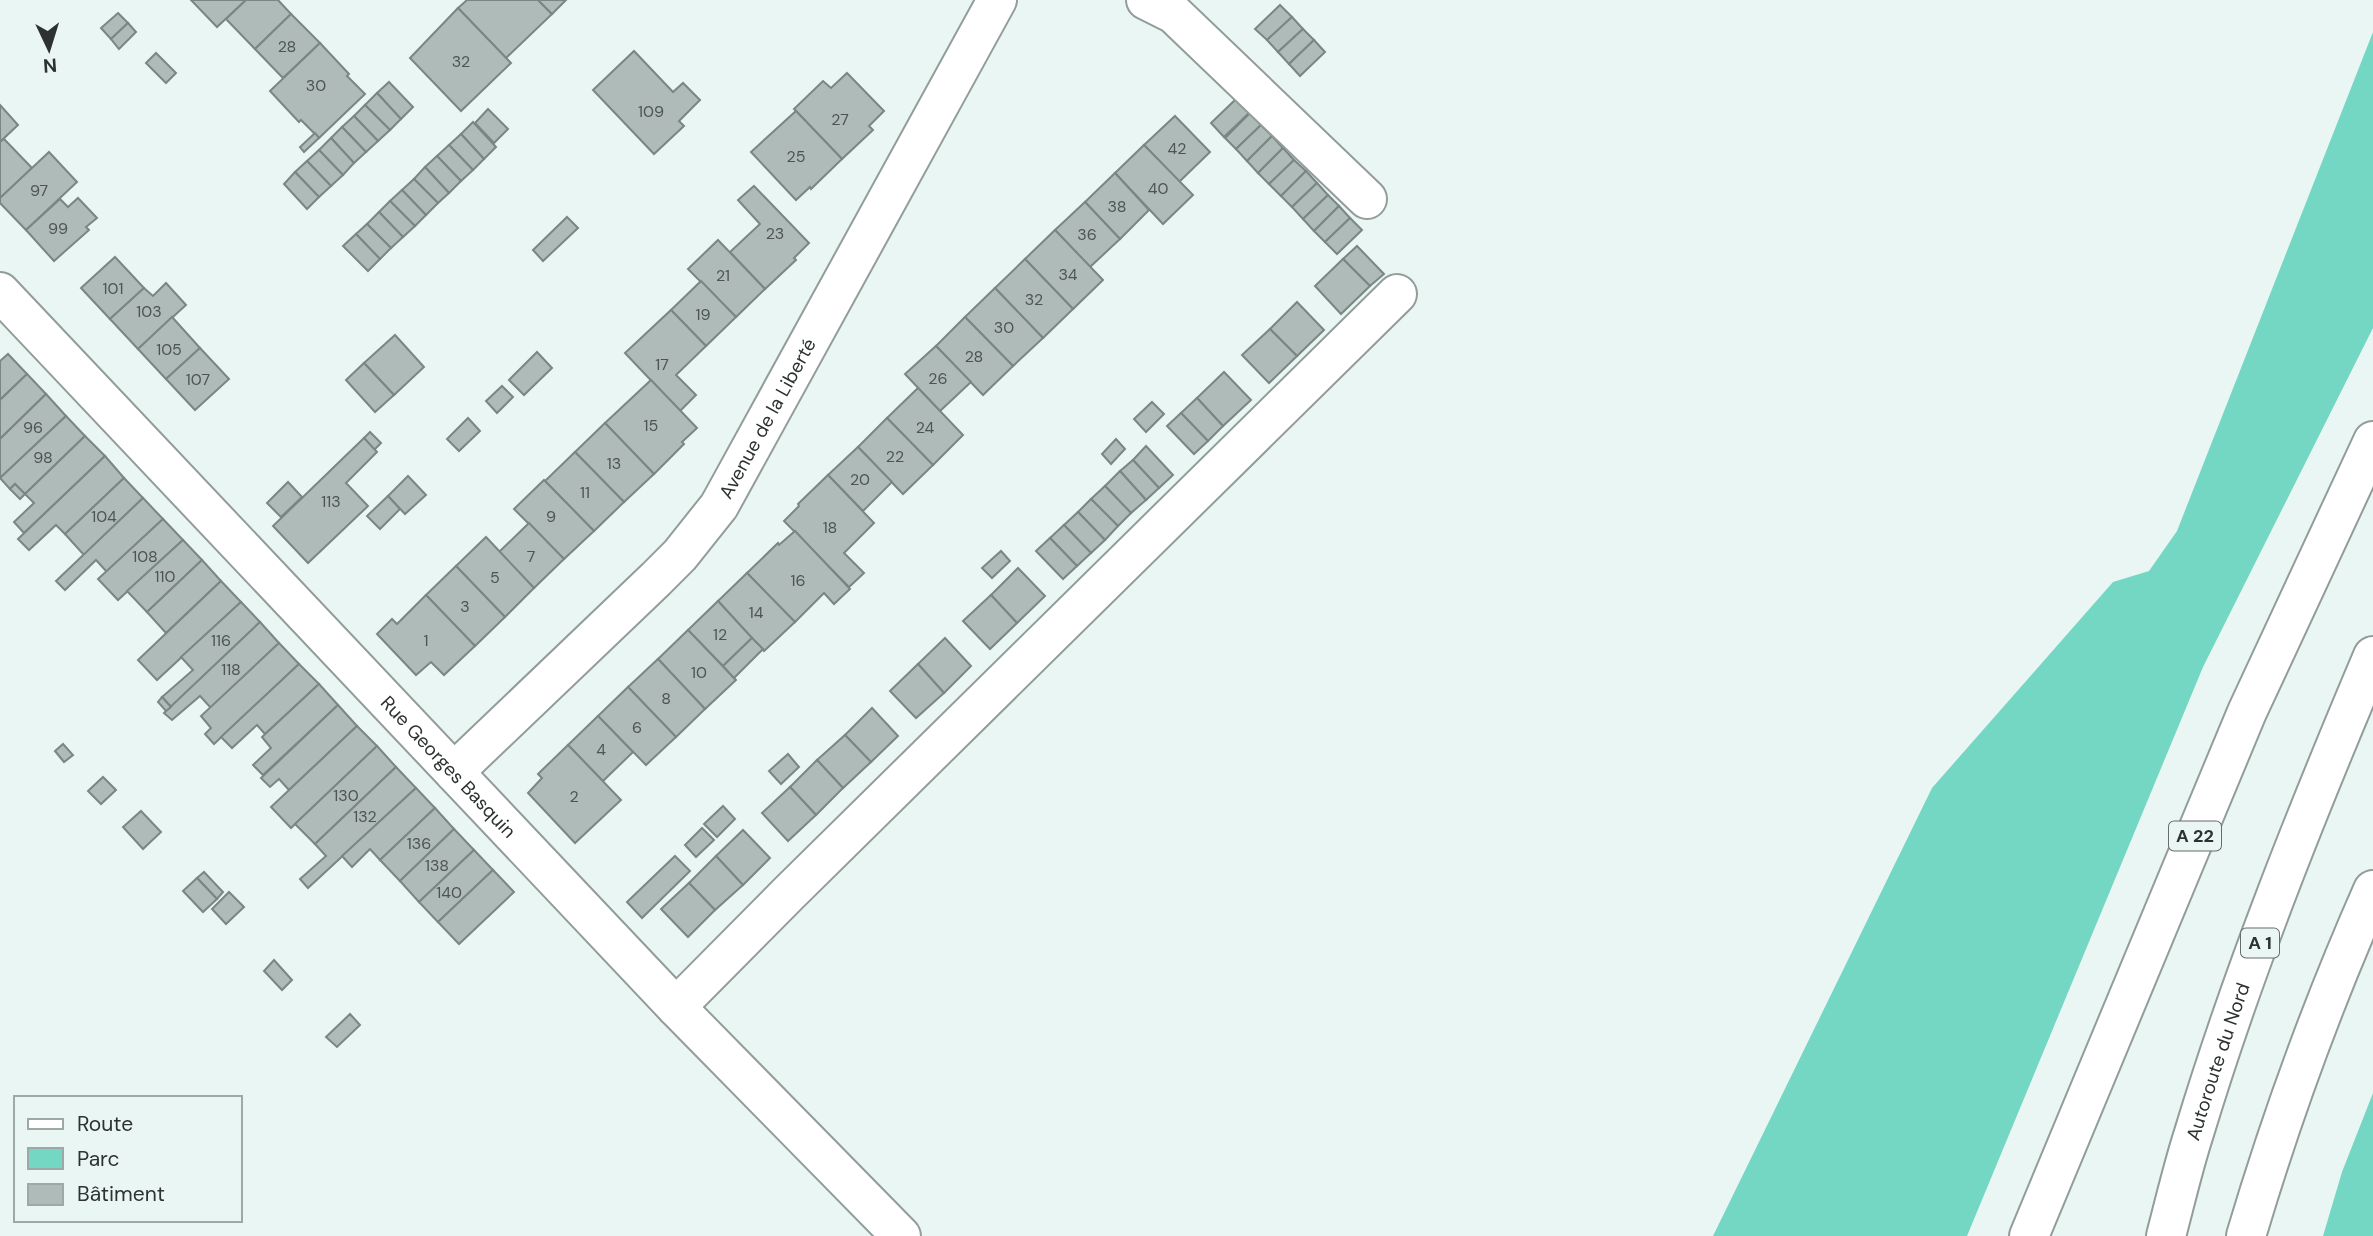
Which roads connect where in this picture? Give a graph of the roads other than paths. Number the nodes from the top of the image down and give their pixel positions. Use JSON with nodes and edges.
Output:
{"nodes":[{"id":1,"x":996,"y":0,"type":"edge"},
{"id":2,"x":1146,"y":0,"type":"edge"},
{"id":3,"x":1367,"y":199,"type":"dead end"},
{"id":4,"x":0,"y":292,"type":"edge"},
{"id":5,"x":1397,"y":294,"type":"dead end"},
{"id":6,"x":2373,"y":441,"type":"edge"},
{"id":7,"x":2373,"y":656,"type":"edge"},
{"id":8,"x":454,"y":772,"type":"junction"},
{"id":9,"x":2373,"y":890,"type":"edge"},
{"id":10,"x":676,"y":1007,"type":"junction"},
{"id":11,"x":901,"y":1236,"type":"edge"},
{"id":12,"x":2029,"y":1236,"type":"edge"},
{"id":13,"x":2166,"y":1236,"type":"edge"},
{"id":14,"x":2246,"y":1236,"type":"edge"}],
"edges":[{"from":1,"to":8,"type":"main road","name":"Avenue de la Liberté"},
{"from":2,"to":3,"type":"main road"},
{"from":4,"to":8,"type":"main road","name":"Rue Georges Basquin"},
{"from":5,"to":10,"type":"main road"},
{"from":6,"to":12,"type":"main road","number":"A 22"},
{"from":7,"to":13,"type":"main road","name":"Autoroute du Nord","number":"A 1"},
{"from":8,"to":10,"type":"main road","name":"Rue Georges Basquin"},
{"from":9,"to":14,"type":"main road"},
{"from":10,"to":11,"type":"main road","name":"Rue Georges Basquin"}]}
